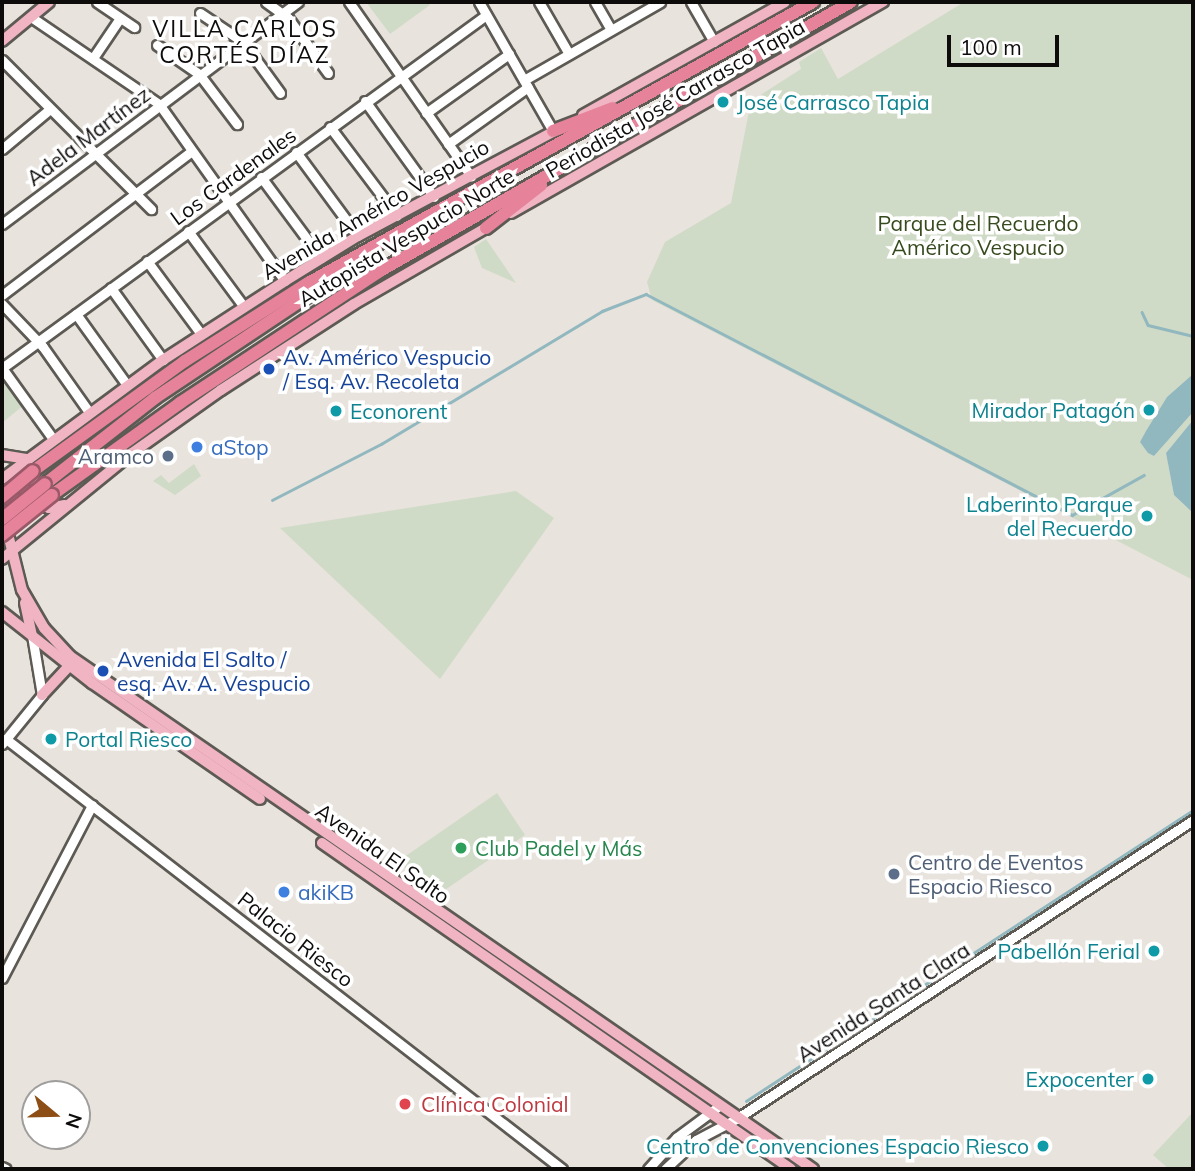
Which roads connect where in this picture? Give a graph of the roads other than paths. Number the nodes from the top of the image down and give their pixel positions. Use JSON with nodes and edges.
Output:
{"nodes":[{"id":1,"x":49,"y":2,"type":"edge"},
{"id":2,"x":97,"y":2,"type":"edge"},
{"id":3,"x":266,"y":2,"type":"edge"},
{"id":4,"x":298,"y":2,"type":"edge"},
{"id":5,"x":349,"y":2,"type":"edge"},
{"id":6,"x":479,"y":2,"type":"edge"},
{"id":7,"x":539,"y":2,"type":"edge"},
{"id":8,"x":595,"y":2,"type":"edge"},
{"id":9,"x":660,"y":2,"type":"edge"},
{"id":10,"x":691,"y":2,"type":"edge"},
{"id":11,"x":785,"y":2,"type":"edge"},
{"id":12,"x":814,"y":2,"type":"edge"},
{"id":13,"x":851,"y":2,"type":"edge"},
{"id":14,"x":883,"y":2,"type":"edge"},
{"id":15,"x":200,"y":13,"type":"dead end"},
{"id":16,"x":282,"y":13,"type":"junction"},
{"id":17,"x":486,"y":15,"type":"junction"},
{"id":18,"x":31,"y":17,"type":"junction"},
{"id":19,"x":120,"y":18,"type":"junction"},
{"id":20,"x":134,"y":27,"type":"dead end"},
{"id":21,"x":611,"y":30,"type":"junction"},
{"id":22,"x":2,"y":41,"type":"edge"},
{"id":23,"x":243,"y":42,"type":"junction"},
{"id":24,"x":714,"y":42,"type":"junction"},
{"id":25,"x":158,"y":46,"type":"dead end"},
{"id":26,"x":509,"y":54,"type":"junction"},
{"id":27,"x":569,"y":54,"type":"junction"},
{"id":28,"x":93,"y":58,"type":"junction"},
{"id":29,"x":2,"y":60,"type":"edge"},
{"id":30,"x":328,"y":73,"type":"dead end"},
{"id":31,"x":199,"y":74,"type":"junction"},
{"id":32,"x":400,"y":75,"type":"junction"},
{"id":33,"x":526,"y":83,"type":"junction"},
{"id":34,"x":280,"y":93,"type":"dead end"},
{"id":35,"x":653,"y":93,"type":"junction"},
{"id":36,"x":365,"y":101,"type":"junction"},
{"id":37,"x":159,"y":104,"type":"junction"},
{"id":38,"x":50,"y":109,"type":"junction"},
{"id":39,"x":426,"y":113,"type":"junction"},
{"id":40,"x":237,"y":124,"type":"dead end"},
{"id":41,"x":330,"y":127,"type":"junction"},
{"id":42,"x":553,"y":131,"type":"junction"},
{"id":43,"x":448,"y":144,"type":"junction"},
{"id":44,"x":2,"y":149,"type":"edge"},
{"id":45,"x":192,"y":151,"type":"junction"},
{"id":46,"x":93,"y":152,"type":"junction"},
{"id":47,"x":296,"y":152,"type":"junction"},
{"id":48,"x":571,"y":162,"type":"junction"},
{"id":49,"x":471,"y":176,"type":"junction"},
{"id":50,"x":261,"y":177,"type":"junction"},
{"id":51,"x":136,"y":194,"type":"junction"},
{"id":52,"x":434,"y":197,"type":"junction"},
{"id":53,"x":229,"y":201,"type":"junction"},
{"id":54,"x":151,"y":209,"type":"dead end"},
{"id":55,"x":397,"y":216,"type":"junction"},
{"id":56,"x":2,"y":224,"type":"edge"},
{"id":57,"x":411,"y":226,"type":"junction"},
{"id":58,"x":486,"y":228,"type":"junction"},
{"id":59,"x":188,"y":231,"type":"junction"},
{"id":60,"x":358,"y":236,"type":"junction"},
{"id":61,"x":321,"y":258,"type":"junction"},
{"id":62,"x":147,"y":261,"type":"junction"},
{"id":63,"x":285,"y":281,"type":"junction"},
{"id":64,"x":111,"y":288,"type":"junction"},
{"id":65,"x":2,"y":295,"type":"edge"},
{"id":66,"x":2,"y":304,"type":"edge"},
{"id":67,"x":244,"y":307,"type":"junction"},
{"id":68,"x":76,"y":314,"type":"junction"},
{"id":69,"x":201,"y":334,"type":"junction"},
{"id":70,"x":35,"y":344,"type":"junction"},
{"id":71,"x":163,"y":360,"type":"junction"},
{"id":72,"x":2,"y":368,"type":"edge"},
{"id":73,"x":127,"y":385,"type":"junction"},
{"id":74,"x":89,"y":412,"type":"junction"},
{"id":75,"x":53,"y":439,"type":"junction"},
{"id":76,"x":2,"y":455,"type":"edge"},
{"id":77,"x":28,"y":459,"type":"junction"},
{"id":78,"x":2,"y":479,"type":"edge"},
{"id":79,"x":2,"y":497,"type":"edge"},
{"id":80,"x":67,"y":505,"type":"junction"},
{"id":81,"x":2,"y":511,"type":"edge"},
{"id":82,"x":2,"y":519,"type":"edge"},
{"id":83,"x":2,"y":535,"type":"edge"},
{"id":84,"x":11,"y":551,"type":"junction"},
{"id":85,"x":2,"y":559,"type":"edge"},
{"id":86,"x":22,"y":590,"type":"junction"},
{"id":87,"x":2,"y":612,"type":"edge"},
{"id":88,"x":32,"y":635,"type":"junction"},
{"id":89,"x":69,"y":666,"type":"junction"},
{"id":90,"x":41,"y":695,"type":"junction"},
{"id":91,"x":4,"y":741,"type":"edge"},
{"id":92,"x":92,"y":805,"type":"junction"},
{"id":93,"x":1193,"y":820,"type":"edge"},
{"id":94,"x":2,"y":978,"type":"edge"},
{"id":95,"x":714,"y":1110,"type":"junction"},
{"id":96,"x":736,"y":1119,"type":"junction"},
{"id":97,"x":723,"y":1124,"type":"junction"},
{"id":98,"x":562,"y":1169,"type":"edge"},
{"id":99,"x":648,"y":1169,"type":"edge"},
{"id":100,"x":665,"y":1169,"type":"edge"},
{"id":101,"x":791,"y":1169,"type":"edge"},
{"id":102,"x":813,"y":1169,"type":"edge"}],
"edges":[{"from":1,"to":18,"type":"main road"},
{"from":2,"to":19,"type":"street"},
{"from":3,"to":16,"type":"street"},
{"from":4,"to":16,"type":"street","name":"Adela Martínez"},
{"from":5,"to":32,"type":"street"},
{"from":6,"to":17,"type":"street"},
{"from":7,"to":27,"type":"street"},
{"from":8,"to":21,"type":"street"},
{"from":9,"to":21,"type":"street"},
{"from":10,"to":24,"type":"street"},
{"from":11,"to":24,"type":"main road","name":"Avenida Américo Vespucio"},
{"from":12,"to":35,"type":"highway","name":"Autopista Vespucio Norte"},
{"from":13,"to":48,"type":"highway","name":"Autopista Vespucio Norte"},
{"from":14,"to":58,"type":"main road","name":"Periodista José Carrasco Tapia"},
{"from":15,"to":23,"type":"street"},
{"from":16,"to":23,"type":"street","name":"Adela Martínez"},
{"from":16,"to":30,"type":"street"},
{"from":17,"to":26,"type":"street"},
{"from":17,"to":32,"type":"street","name":"Los Cardenales"},
{"from":18,"to":22,"type":"main road"},
{"from":18,"to":28,"type":"street"},
{"from":19,"to":20,"type":"street"},
{"from":19,"to":28,"type":"street"},
{"from":21,"to":27,"type":"street"},
{"from":23,"to":31,"type":"street","name":"Adela Martínez"},
{"from":23,"to":34,"type":"street"},
{"from":24,"to":42,"type":"main road","name":"Avenida Américo Vespucio"},
{"from":25,"to":31,"type":"street"},
{"from":26,"to":33,"type":"street"},
{"from":26,"to":39,"type":"street"},
{"from":27,"to":33,"type":"street"},
{"from":28,"to":37,"type":"street"},
{"from":29,"to":38,"type":"street"},
{"from":31,"to":37,"type":"street","name":"Adela Martínez"},
{"from":31,"to":40,"type":"street"},
{"from":32,"to":36,"type":"street","name":"Los Cardenales"},
{"from":32,"to":39,"type":"street"},
{"from":33,"to":42,"type":"street"},
{"from":33,"to":43,"type":"street"},
{"from":35,"to":42,"type":"highway"},
{"from":35,"to":57,"type":"highway","name":"Autopista Vespucio Norte"},
{"from":36,"to":41,"type":"street","name":"Los Cardenales"},
{"from":36,"to":52,"type":"street"},
{"from":37,"to":45,"type":"street"},
{"from":37,"to":46,"type":"street","name":"Adela Martínez"},
{"from":38,"to":44,"type":"street"},
{"from":38,"to":46,"type":"street"},
{"from":39,"to":43,"type":"street"},
{"from":41,"to":47,"type":"street","name":"Los Cardenales"},
{"from":41,"to":55,"type":"street"},
{"from":42,"to":49,"type":"main road","name":"Avenida Américo Vespucio"},
{"from":43,"to":49,"type":"street"},
{"from":45,"to":51,"type":"street"},
{"from":45,"to":53,"type":"street"},
{"from":46,"to":51,"type":"street"},
{"from":46,"to":56,"type":"street","name":"Adela Martínez"},
{"from":47,"to":50,"type":"street","name":"Los Cardenales"},
{"from":47,"to":60,"type":"street"},
{"from":48,"to":58,"type":"highway"},
{"from":48,"to":83,"type":"highway","name":"Autopista Vespucio Norte","bridge":true},
{"from":49,"to":52,"type":"main road","name":"Avenida Américo Vespucio"},
{"from":50,"to":53,"type":"street","name":"Los Cardenales"},
{"from":50,"to":61,"type":"street"},
{"from":51,"to":54,"type":"street"},
{"from":51,"to":65,"type":"street"},
{"from":52,"to":55,"type":"main road","name":"Avenida Américo Vespucio"},
{"from":53,"to":59,"type":"street","name":"Los Cardenales"},
{"from":53,"to":63,"type":"street"},
{"from":55,"to":60,"type":"main road","name":"Avenida Américo Vespucio"},
{"from":57,"to":79,"type":"highway","name":"Autopista Vespucio Norte","bridge":true},
{"from":57,"to":82,"type":"highway","bridge":true},
{"from":58,"to":80,"type":"main road","name":"Periodista José Carrasco Tapia"},
{"from":59,"to":62,"type":"street","name":"Los Cardenales"},
{"from":59,"to":67,"type":"street"},
{"from":60,"to":61,"type":"main road","name":"Avenida Américo Vespucio"},
{"from":61,"to":63,"type":"main road","name":"Avenida Américo Vespucio"},
{"from":62,"to":64,"type":"street","name":"Los Cardenales"},
{"from":62,"to":69,"type":"street"},
{"from":63,"to":67,"type":"main road","name":"Avenida Américo Vespucio"},
{"from":64,"to":68,"type":"street","name":"Los Cardenales"},
{"from":64,"to":71,"type":"street"},
{"from":66,"to":70,"type":"street"},
{"from":67,"to":69,"type":"main road","name":"Avenida Américo Vespucio"},
{"from":68,"to":70,"type":"street","name":"Los Cardenales"},
{"from":68,"to":73,"type":"street"},
{"from":69,"to":71,"type":"main road","name":"Avenida Américo Vespucio"},
{"from":70,"to":72,"type":"street","name":"Los Cardenales"},
{"from":70,"to":74,"type":"street"},
{"from":71,"to":73,"type":"main road","name":"Avenida Américo Vespucio"},
{"from":72,"to":75,"type":"street"},
{"from":73,"to":74,"type":"main road","name":"Avenida Américo Vespucio"},
{"from":74,"to":75,"type":"main road","name":"Avenida Américo Vespucio"},
{"from":75,"to":77,"type":"main road","name":"Avenida Américo Vespucio"},
{"from":76,"to":77,"type":"main road"},
{"from":77,"to":78,"type":"main road","name":"Avenida Américo Vespucio"},
{"from":77,"to":80,"type":"main road"},
{"from":80,"to":84,"type":"main road","name":"Periodista José Carrasco Tapia"},
{"from":81,"to":84,"type":"main road","name":"Avenida El Salto"},
{"from":84,"to":85,"type":"main road","name":"Periodista José Carrasco Tapia"},
{"from":84,"to":86,"type":"main road","name":"Avenida El Salto"},
{"from":86,"to":88,"type":"main road"},
{"from":86,"to":95,"type":"main road","name":"Avenida El Salto"},
{"from":87,"to":88,"type":"main road","name":"Avenida El Salto"},
{"from":88,"to":89,"type":"main road","name":"Avenida El Salto"},
{"from":88,"to":90,"type":"street"},
{"from":89,"to":90,"type":"main road"},
{"from":89,"to":95,"type":"main road","name":"Avenida El Salto"},
{"from":90,"to":91,"type":"street"},
{"from":91,"to":92,"type":"street","name":"Palacio Riesco"},
{"from":92,"to":94,"type":"street"},
{"from":92,"to":98,"type":"street","name":"Palacio Riesco"},
{"from":93,"to":96,"type":"street","name":"Avenida Santa Clara"},
{"from":95,"to":96,"type":"main road","name":"Avenida El Salto"},
{"from":95,"to":97,"type":"main road","name":"Avenida El Salto"},
{"from":95,"to":99,"type":"street"},
{"from":96,"to":97,"type":"street","name":"Avenida Santa Clara"},
{"from":96,"to":102,"type":"main road","name":"Avenida El Salto"},
{"from":97,"to":100,"type":"street","name":"Avenida Santa Clara"},
{"from":97,"to":101,"type":"main road","name":"Avenida El Salto"}]}
